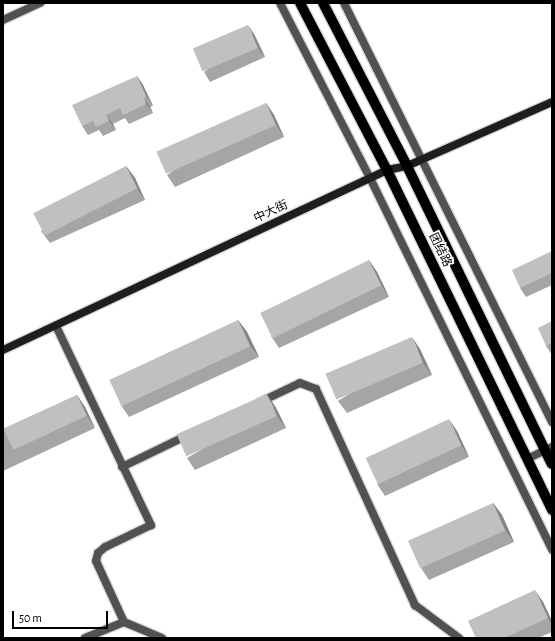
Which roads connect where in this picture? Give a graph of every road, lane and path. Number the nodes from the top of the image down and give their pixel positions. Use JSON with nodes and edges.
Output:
{"nodes":[{"id":1,"x":40,"y":3,"type":"edge"},
{"id":2,"x":280,"y":3,"type":"edge"},
{"id":3,"x":300,"y":3,"type":"edge"},
{"id":4,"x":323,"y":3,"type":"edge"},
{"id":5,"x":344,"y":3,"type":"edge"},
{"id":6,"x":3,"y":20,"type":"edge"},
{"id":7,"x":552,"y":102,"type":"edge"},
{"id":8,"x":423,"y":158,"type":"junction"},
{"id":9,"x":407,"y":166,"type":"junction"},
{"id":10,"x":387,"y":170,"type":"junction"},
{"id":11,"x":370,"y":178,"type":"junction"},
{"id":12,"x":56,"y":326,"type":"junction"},
{"id":13,"x":3,"y":350,"type":"edge"},
{"id":14,"x":250,"y":406,"type":"edge"},
{"id":15,"x":552,"y":422,"type":"edge"},
{"id":16,"x":193,"y":433,"type":"edge"},
{"id":17,"x":549,"y":449,"type":"edge"},
{"id":18,"x":527,"y":459,"type":"junction"},
{"id":19,"x":552,"y":464,"type":"edge"},
{"id":20,"x":122,"y":467,"type":"junction"},
{"id":21,"x":552,"y":510,"type":"edge"},
{"id":22,"x":552,"y":550,"type":"edge"},
{"id":23,"x":124,"y":622,"type":"junction"},
{"id":24,"x":85,"y":638,"type":"edge"},
{"id":25,"x":162,"y":638,"type":"edge"},
{"id":26,"x":459,"y":638,"type":"edge"}],
"edges":[{"from":1,"to":6,"type":"street"},
{"from":2,"to":11,"type":"street"},
{"from":3,"to":10,"type":"main road","name":"团结路"},
{"from":4,"to":9,"type":"main road","name":"团结路"},
{"from":5,"to":8,"type":"street"},
{"from":7,"to":8,"type":"main road","name":"中大街"},
{"from":8,"to":9,"type":"main road","name":"中大街"},
{"from":8,"to":15,"type":"street"},
{"from":9,"to":10,"type":"main road","name":"中大街"},
{"from":9,"to":17,"type":"main road","name":"团结路"},
{"from":10,"to":11,"type":"main road","name":"中大街"},
{"from":10,"to":18,"type":"main road","name":"团结路"},
{"from":11,"to":12,"type":"main road","name":"中大街"},
{"from":11,"to":22,"type":"street"},
{"from":12,"to":13,"type":"main road","name":"中大街"},
{"from":12,"to":20,"type":"street"},
{"from":14,"to":26,"type":"street"},
{"from":16,"to":20,"type":"street"},
{"from":17,"to":18,"type":"street"},
{"from":17,"to":19,"type":"main road","name":"团结路"},
{"from":18,"to":21,"type":"main road","name":"团结路"},
{"from":20,"to":23,"type":"street"},
{"from":23,"to":24,"type":"street"},
{"from":23,"to":25,"type":"street"}]}
